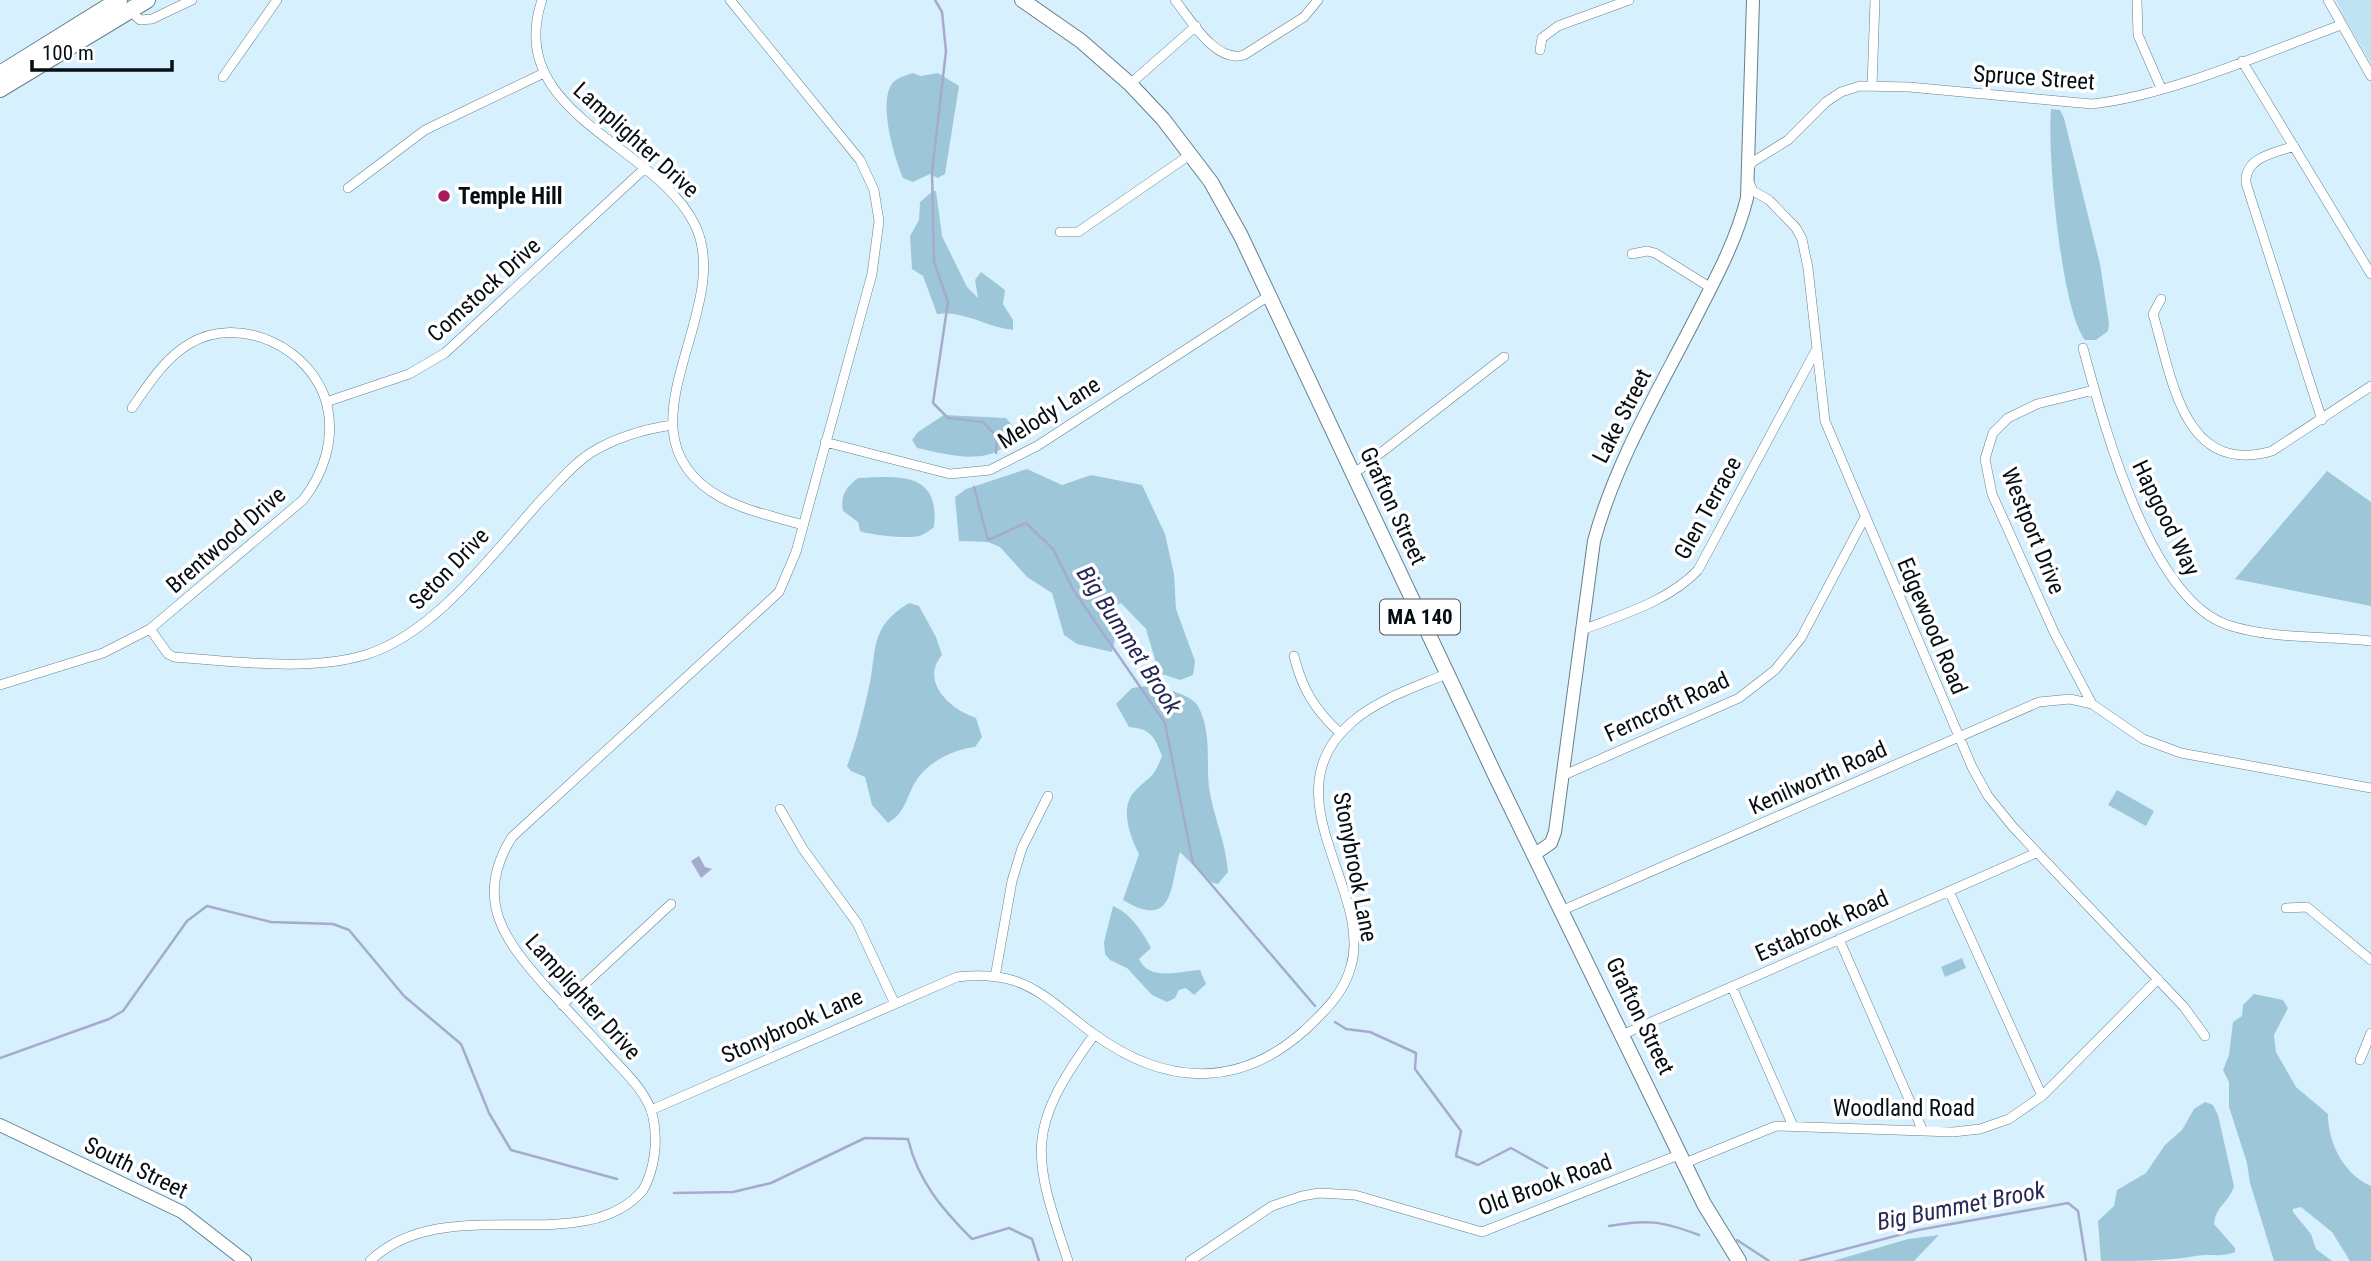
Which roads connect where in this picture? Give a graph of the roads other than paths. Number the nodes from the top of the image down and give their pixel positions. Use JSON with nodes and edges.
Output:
{"nodes":[{"id":1,"x":147,"y":0,"type":"edge"},
{"id":2,"x":192,"y":0,"type":"edge"},
{"id":3,"x":277,"y":0,"type":"edge"},
{"id":4,"x":541,"y":0,"type":"edge"},
{"id":5,"x":730,"y":0,"type":"edge"},
{"id":6,"x":1022,"y":0,"type":"edge"},
{"id":7,"x":1175,"y":0,"type":"edge"},
{"id":8,"x":1318,"y":0,"type":"edge"},
{"id":9,"x":1629,"y":0,"type":"edge"},
{"id":10,"x":1753,"y":0,"type":"edge"},
{"id":11,"x":1875,"y":0,"type":"edge"},
{"id":12,"x":2137,"y":0,"type":"edge"},
{"id":13,"x":2328,"y":0,"type":"edge"},
{"id":14,"x":125,"y":6,"type":"edge"},
{"id":15,"x":1047,"y":7,"type":"edge"},
{"id":16,"x":2341,"y":25,"type":"junction"},
{"id":17,"x":1196,"y":26,"type":"junction"},
{"id":18,"x":1540,"y":50,"type":"dead end"},
{"id":19,"x":2242,"y":61,"type":"junction"},
{"id":20,"x":544,"y":73,"type":"junction"},
{"id":21,"x":0,"y":74,"type":"edge"},
{"id":22,"x":2371,"y":76,"type":"edge"},
{"id":23,"x":223,"y":77,"type":"dead end"},
{"id":24,"x":1130,"y":84,"type":"junction"},
{"id":25,"x":1872,"y":86,"type":"junction"},
{"id":26,"x":2161,"y":88,"type":"junction"},
{"id":27,"x":0,"y":89,"type":"edge"},
{"id":28,"x":2294,"y":146,"type":"junction"},
{"id":29,"x":1191,"y":154,"type":"junction"},
{"id":30,"x":644,"y":169,"type":"junction"},
{"id":31,"x":1747,"y":175,"type":"junction"},
{"id":32,"x":348,"y":188,"type":"dead end"},
{"id":33,"x":1060,"y":232,"type":"dead end"},
{"id":34,"x":1632,"y":254,"type":"dead end"},
{"id":35,"x":2371,"y":274,"type":"edge"},
{"id":36,"x":1711,"y":288,"type":"junction"},
{"id":37,"x":1270,"y":295,"type":"junction"},
{"id":38,"x":2161,"y":299,"type":"dead end"},
{"id":39,"x":2083,"y":348,"type":"dead end"},
{"id":40,"x":1816,"y":351,"type":"junction"},
{"id":41,"x":1504,"y":357,"type":"dead end"},
{"id":42,"x":2371,"y":386,"type":"edge"},
{"id":43,"x":2094,"y":390,"type":"junction"},
{"id":44,"x":326,"y":402,"type":"junction"},
{"id":45,"x":132,"y":408,"type":"dead end"},
{"id":46,"x":2322,"y":420,"type":"junction"},
{"id":47,"x":672,"y":425,"type":"junction"},
{"id":48,"x":825,"y":442,"type":"junction"},
{"id":49,"x":1351,"y":472,"type":"junction"},
{"id":50,"x":1865,"y":517,"type":"junction"},
{"id":51,"x":803,"y":525,"type":"junction"},
{"id":52,"x":150,"y":629,"type":"junction"},
{"id":53,"x":1582,"y":630,"type":"junction"},
{"id":54,"x":2371,"y":641,"type":"edge"},
{"id":55,"x":1294,"y":656,"type":"dead end"},
{"id":56,"x":1446,"y":674,"type":"junction"},
{"id":57,"x":0,"y":685,"type":"edge"},
{"id":58,"x":2092,"y":704,"type":"junction"},
{"id":59,"x":1340,"y":733,"type":"junction"},
{"id":60,"x":1958,"y":737,"type":"junction"},
{"id":61,"x":1562,"y":776,"type":"junction"},
{"id":62,"x":2371,"y":788,"type":"edge"},
{"id":63,"x":1048,"y":796,"type":"dead end"},
{"id":64,"x":780,"y":808,"type":"dead end"},
{"id":65,"x":2036,"y":853,"type":"junction"},
{"id":66,"x":1535,"y":854,"type":"junction"},
{"id":67,"x":1949,"y":891,"type":"junction"},
{"id":68,"x":671,"y":904,"type":"dead end"},
{"id":69,"x":2287,"y":908,"type":"dead end"},
{"id":70,"x":1563,"y":910,"type":"junction"},
{"id":71,"x":1839,"y":939,"type":"junction"},
{"id":72,"x":2371,"y":961,"type":"edge"},
{"id":73,"x":995,"y":977,"type":"junction"},
{"id":74,"x":2158,"y":979,"type":"junction"},
{"id":75,"x":1732,"y":986,"type":"junction"},
{"id":76,"x":894,"y":1002,"type":"junction"},
{"id":77,"x":562,"y":1005,"type":"junction"},
{"id":78,"x":2371,"y":1033,"type":"edge"},
{"id":79,"x":1624,"y":1034,"type":"junction"},
{"id":80,"x":1094,"y":1035,"type":"junction"},
{"id":81,"x":2205,"y":1036,"type":"dead end"},
{"id":82,"x":2360,"y":1060,"type":"dead end"},
{"id":83,"x":2042,"y":1096,"type":"junction"},
{"id":84,"x":651,"y":1110,"type":"junction"},
{"id":85,"x":0,"y":1125,"type":"edge"},
{"id":86,"x":1793,"y":1126,"type":"junction"},
{"id":87,"x":1922,"y":1129,"type":"junction"},
{"id":88,"x":1683,"y":1158,"type":"junction"},
{"id":89,"x":580,"y":1233,"type":"dead end"},
{"id":90,"x":559,"y":1236,"type":"dead end"},
{"id":91,"x":245,"y":1261,"type":"edge"},
{"id":92,"x":370,"y":1261,"type":"edge"},
{"id":93,"x":1068,"y":1261,"type":"edge"},
{"id":94,"x":1190,"y":1261,"type":"edge"},
{"id":95,"x":1739,"y":1261,"type":"edge"}],
"edges":[{"from":1,"to":14,"type":"highway"},
{"from":2,"to":14,"type":"street"},
{"from":3,"to":23,"type":"street"},
{"from":4,"to":20,"type":"street","name":"Lamplighter Drive"},
{"from":5,"to":48,"type":"street","name":"Lamplighter Drive"},
{"from":6,"to":15,"type":"main road","number":"MA 140"},
{"from":7,"to":17,"type":"street"},
{"from":8,"to":17,"type":"street"},
{"from":9,"to":18,"type":"street"},
{"from":10,"to":31,"type":"street","name":"Lake Street"},
{"from":11,"to":25,"type":"street"},
{"from":12,"to":26,"type":"street"},
{"from":13,"to":16,"type":"street"},
{"from":14,"to":21,"type":"highway"},
{"from":14,"to":27,"type":"highway"},
{"from":15,"to":24,"type":"main road","name":"Grafton Street","number":"MA 140"},
{"from":16,"to":19,"type":"street","name":"Spruce Street"},
{"from":16,"to":22,"type":"street"},
{"from":17,"to":24,"type":"street"},
{"from":19,"to":26,"type":"street","name":"Spruce Street"},
{"from":19,"to":28,"type":"street"},
{"from":20,"to":30,"type":"street","name":"Lamplighter Drive"},
{"from":20,"to":32,"type":"street"},
{"from":24,"to":29,"type":"main road","name":"Grafton Street","number":"MA 140"},
{"from":25,"to":26,"type":"street","name":"Spruce Street"},
{"from":25,"to":31,"type":"street","name":"Spruce Street"},
{"from":28,"to":35,"type":"street"},
{"from":28,"to":46,"type":"street"},
{"from":29,"to":33,"type":"street"},
{"from":29,"to":37,"type":"main road","name":"Grafton Street","number":"MA 140"},
{"from":30,"to":44,"type":"street","name":"Comstock Drive"},
{"from":30,"to":47,"type":"street","name":"Lamplighter Drive"},
{"from":31,"to":36,"type":"street","name":"Lake Street"},
{"from":31,"to":40,"type":"street","name":"Edgewood Road"},
{"from":34,"to":36,"type":"street"},
{"from":36,"to":53,"type":"street","name":"Lake Street"},
{"from":37,"to":48,"type":"street","name":"Melody Lane"},
{"from":37,"to":49,"type":"main road","name":"Grafton Street","number":"MA 140"},
{"from":38,"to":46,"type":"street"},
{"from":39,"to":43,"type":"street","name":"Hapgood Way"},
{"from":40,"to":50,"type":"street","name":"Edgewood Road"},
{"from":40,"to":53,"type":"street","name":"Glen Terrace"},
{"from":41,"to":49,"type":"street"},
{"from":42,"to":46,"type":"street"},
{"from":43,"to":54,"type":"street","name":"Hapgood Way"},
{"from":43,"to":58,"type":"street","name":"Westport Drive"},
{"from":44,"to":45,"type":"street","name":"Brentwood Drive"},
{"from":44,"to":52,"type":"street","name":"Brentwood Drive"},
{"from":47,"to":51,"type":"street","name":"Lamplighter Drive"},
{"from":47,"to":52,"type":"street","name":"Seton Drive"},
{"from":48,"to":51,"type":"street","name":"Lamplighter Drive"},
{"from":49,"to":56,"type":"main road","name":"Grafton Street","number":"MA 140"},
{"from":50,"to":60,"type":"street","name":"Edgewood Road"},
{"from":50,"to":61,"type":"street","name":"Ferncroft Road"},
{"from":51,"to":77,"type":"street","name":"Lamplighter Drive"},
{"from":52,"to":57,"type":"street","name":"Brentwood Drive"},
{"from":53,"to":61,"type":"street","name":"Lake Street"},
{"from":55,"to":59,"type":"street"},
{"from":56,"to":59,"type":"street","name":"Stonybrook Lane"},
{"from":56,"to":66,"type":"main road","name":"Grafton Street","number":"MA 140"},
{"from":58,"to":60,"type":"street","name":"Kenilworth Road"},
{"from":58,"to":62,"type":"street"},
{"from":59,"to":80,"type":"street","name":"Stonybrook Lane"},
{"from":60,"to":65,"type":"street","name":"Edgewood Road"},
{"from":60,"to":70,"type":"street","name":"Kenilworth Road"},
{"from":61,"to":66,"type":"street","name":"Lake Street"},
{"from":63,"to":73,"type":"street"},
{"from":64,"to":76,"type":"street"},
{"from":65,"to":67,"type":"street","name":"Estabrook Road"},
{"from":65,"to":74,"type":"street","name":"Edgewood Road"},
{"from":66,"to":70,"type":"main road","name":"Grafton Street","number":"MA 140"},
{"from":67,"to":71,"type":"street","name":"Estabrook Road"},
{"from":67,"to":83,"type":"street"},
{"from":68,"to":77,"type":"street"},
{"from":69,"to":72,"type":"street"},
{"from":70,"to":79,"type":"main road","name":"Grafton Street","number":"MA 140"},
{"from":71,"to":75,"type":"street","name":"Estabrook Road"},
{"from":71,"to":87,"type":"street"},
{"from":73,"to":76,"type":"street","name":"Stonybrook Lane"},
{"from":73,"to":80,"type":"street","name":"Stonybrook Lane"},
{"from":74,"to":81,"type":"street","name":"Edgewood Road"},
{"from":74,"to":83,"type":"street","name":"Woodland Road"},
{"from":75,"to":79,"type":"street","name":"Estabrook Road"},
{"from":75,"to":86,"type":"street"},
{"from":76,"to":84,"type":"street","name":"Stonybrook Lane"},
{"from":77,"to":84,"type":"street","name":"Lamplighter Drive"},
{"from":78,"to":82,"type":"street"},
{"from":79,"to":88,"type":"main road","name":"Grafton Street","number":"MA 140"},
{"from":80,"to":93,"type":"street"},
{"from":83,"to":87,"type":"street","name":"Woodland Road"},
{"from":84,"to":89,"type":"street","name":"Lamplighter Drive"},
{"from":85,"to":91,"type":"street","name":"South Street"},
{"from":86,"to":87,"type":"street","name":"Woodland Road"},
{"from":86,"to":88,"type":"street","name":"Woodland Road"},
{"from":88,"to":94,"type":"street","name":"Old Brook Road"},
{"from":88,"to":95,"type":"main road","name":"Grafton Street","number":"MA 140"},
{"from":90,"to":92,"type":"street"}]}
